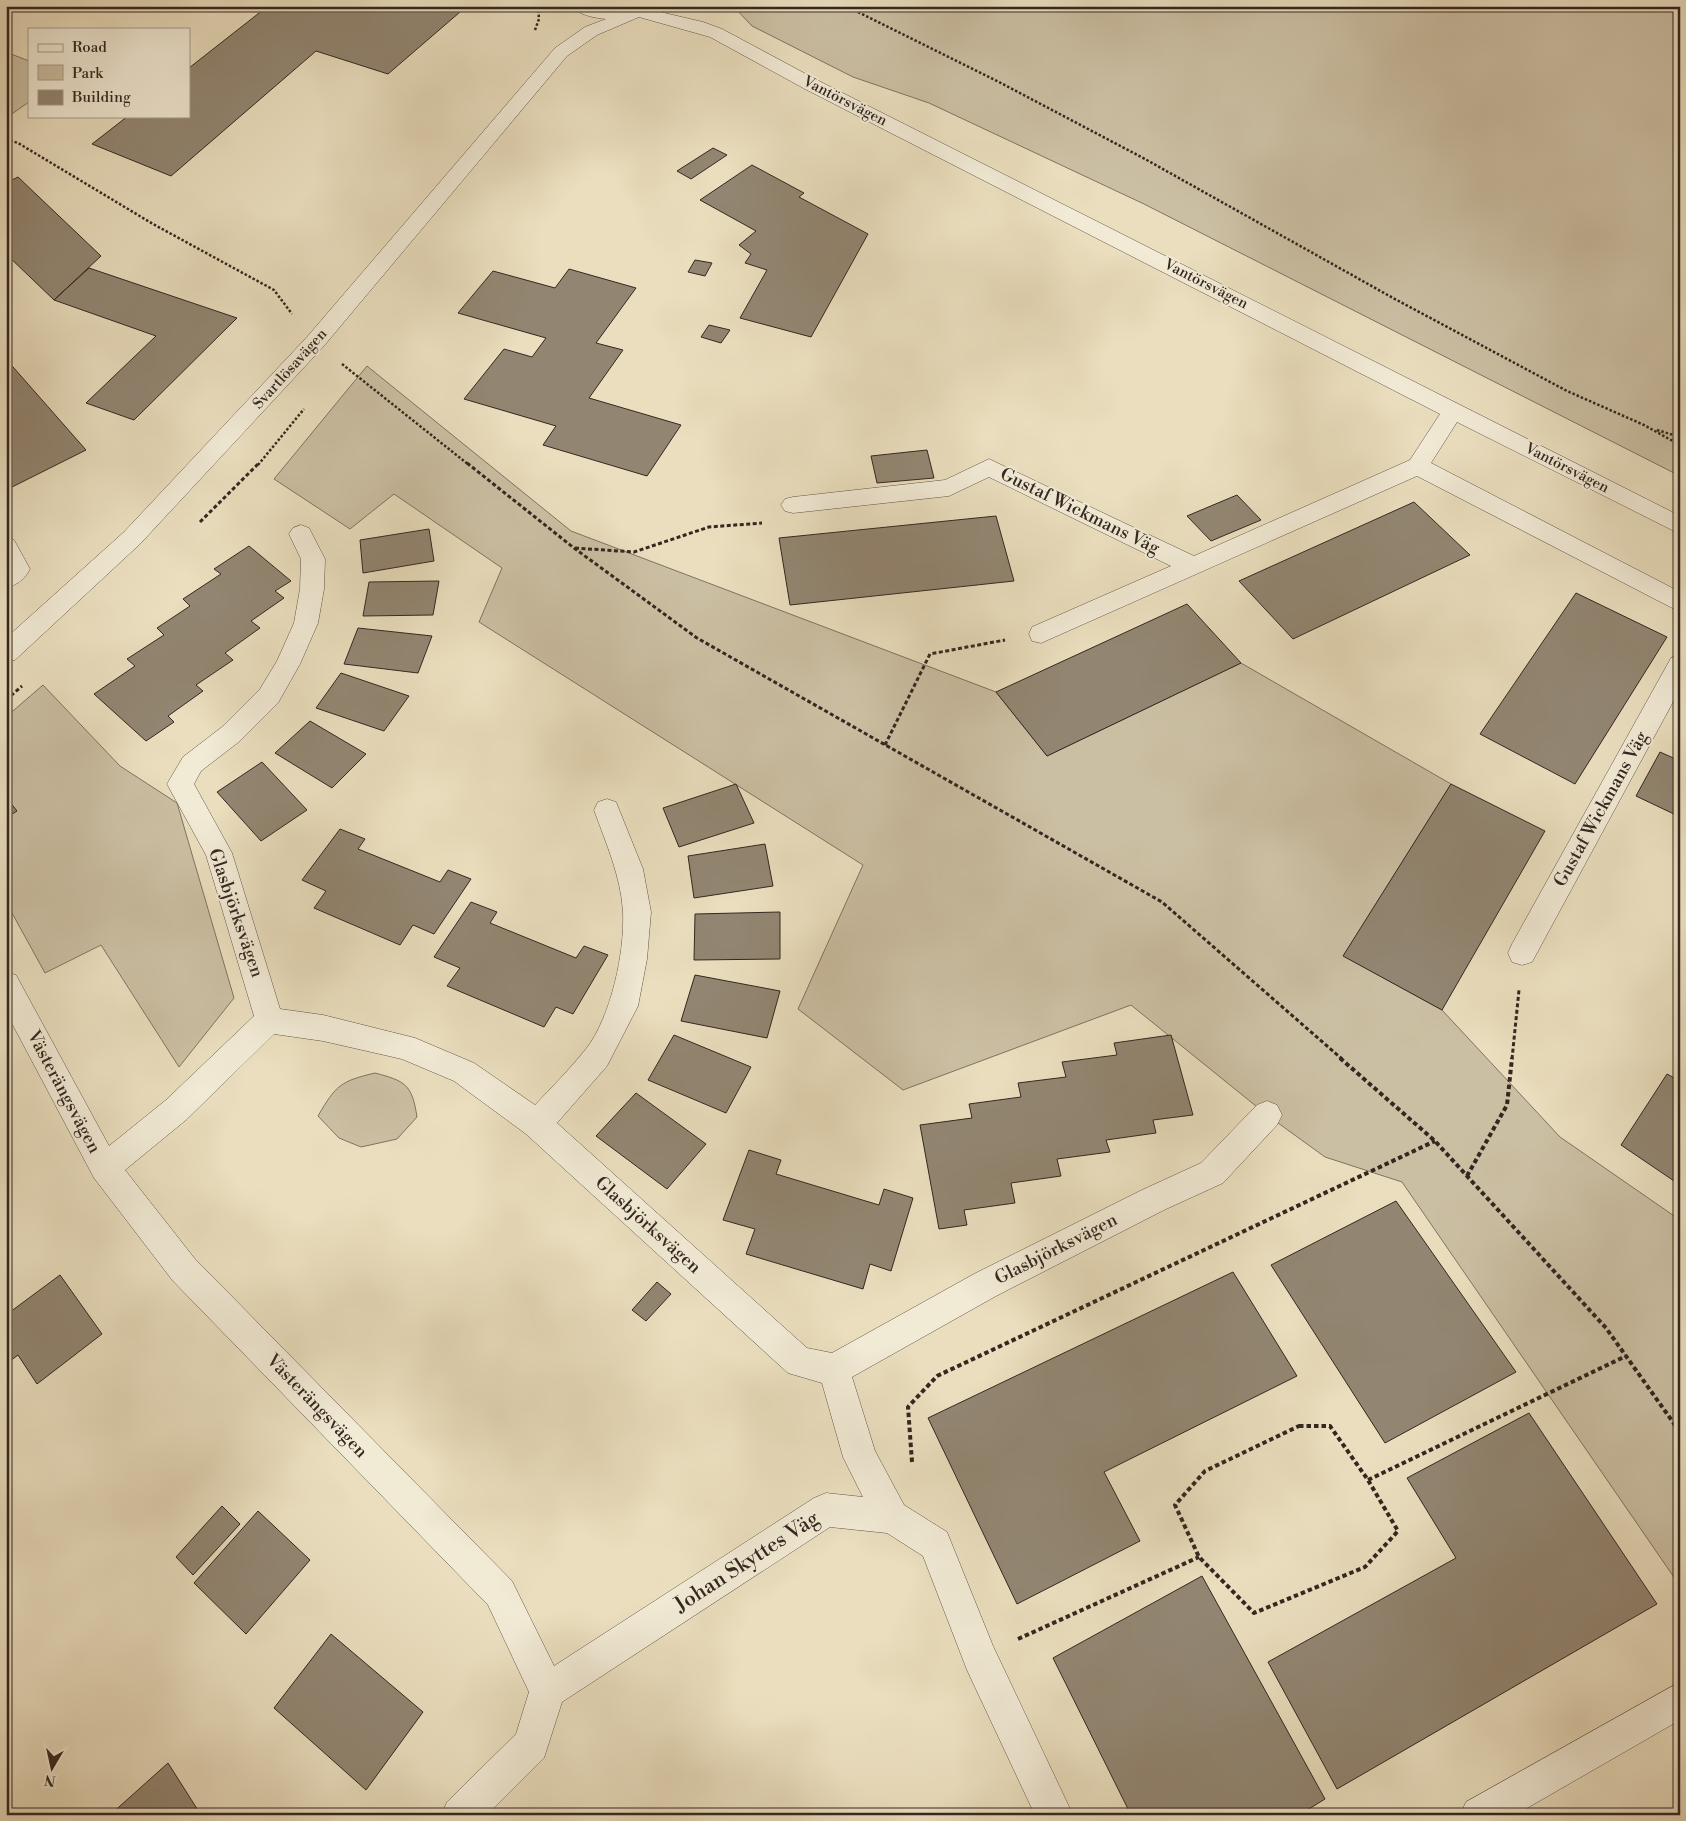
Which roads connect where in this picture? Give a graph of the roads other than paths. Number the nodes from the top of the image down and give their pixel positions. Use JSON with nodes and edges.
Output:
{"nodes":[{"id":1,"x":694,"y":8,"type":"dead end"},
{"id":2,"x":644,"y":11,"type":"edge"},
{"id":3,"x":571,"y":14,"type":"edge"},
{"id":4,"x":733,"y":40,"type":"junction"},
{"id":5,"x":550,"y":63,"type":"junction"},
{"id":6,"x":1454,"y":410,"type":"junction"},
{"id":7,"x":1418,"y":466,"type":"junction"},
{"id":8,"x":793,"y":505,"type":"road end"},
{"id":9,"x":1680,"y":526,"type":"edge"},
{"id":10,"x":301,"y":534,"type":"dead end"},
{"id":11,"x":6,"y":546,"type":"edge"},
{"id":12,"x":1191,"y":566,"type":"junction"},
{"id":13,"x":6,"y":579,"type":"edge"},
{"id":14,"x":1680,"y":603,"type":"edge"},
{"id":15,"x":1041,"y":634,"type":"road end"},
{"id":16,"x":6,"y":653,"type":"edge"},
{"id":17,"x":1680,"y":665,"type":"edge"},
{"id":18,"x":607,"y":810,"type":"dead end"},
{"id":19,"x":1522,"y":953,"type":"road end"},
{"id":20,"x":6,"y":984,"type":"edge"},
{"id":21,"x":269,"y":1020,"type":"junction"},
{"id":22,"x":1266,"y":1115,"type":"dead end"},
{"id":23,"x":537,"y":1124,"type":"junction"},
{"id":24,"x":105,"y":1168,"type":"junction"},
{"id":25,"x":834,"y":1370,"type":"junction"},
{"id":26,"x":892,"y":1517,"type":"junction"},
{"id":27,"x":548,"y":1691,"type":"junction"},
{"id":28,"x":1680,"y":1700,"type":"edge"},
{"id":29,"x":460,"y":1815,"type":"edge"},
{"id":30,"x":1054,"y":1815,"type":"edge"},
{"id":31,"x":1479,"y":1815,"type":"edge"}],
"edges":[{"from":1,"to":4,"type":"street","name":"Vantörsvägen"},
{"from":2,"to":3,"type":"street","name":"Vantörsvägen"},
{"from":2,"to":4,"type":"street","name":"Vantörsvägen"},
{"from":2,"to":5,"type":"street","name":"Svartlösavägen"},
{"from":3,"to":5,"type":"street","name":"Svartlösavägen"},
{"from":4,"to":6,"type":"street","name":"Vantörsvägen"},
{"from":5,"to":16,"type":"street","name":"Svartlösavägen"},
{"from":6,"to":7,"type":"street"},
{"from":6,"to":9,"type":"street","name":"Vantörsvägen"},
{"from":7,"to":12,"type":"street","name":"Gustaf Wickmans Väg"},
{"from":7,"to":14,"type":"street"},
{"from":8,"to":12,"type":"street","name":"Gustaf Wickmans Väg"},
{"from":10,"to":21,"type":"street","name":"Glasbjörksvägen"},
{"from":11,"to":13,"type":"street"},
{"from":12,"to":15,"type":"street","name":"Gustaf Wickmans Väg"},
{"from":17,"to":19,"type":"street","name":"Gustaf Wickmans Väg"},
{"from":18,"to":23,"type":"street"},
{"from":20,"to":24,"type":"street","name":"Västerängsvägen"},
{"from":21,"to":23,"type":"street","name":"Glasbjörksvägen"},
{"from":21,"to":24,"type":"street"},
{"from":22,"to":25,"type":"street","name":"Glasbjörksvägen"},
{"from":23,"to":25,"type":"street","name":"Glasbjörksvägen"},
{"from":24,"to":27,"type":"street","name":"Västerängsvägen"},
{"from":25,"to":26,"type":"street"},
{"from":26,"to":27,"type":"street","name":"Johan Skyttes Väg"},
{"from":26,"to":30,"type":"street","name":"Johan Skyttes Väg"},
{"from":27,"to":29,"type":"street"},
{"from":28,"to":31,"type":"street"}]}
